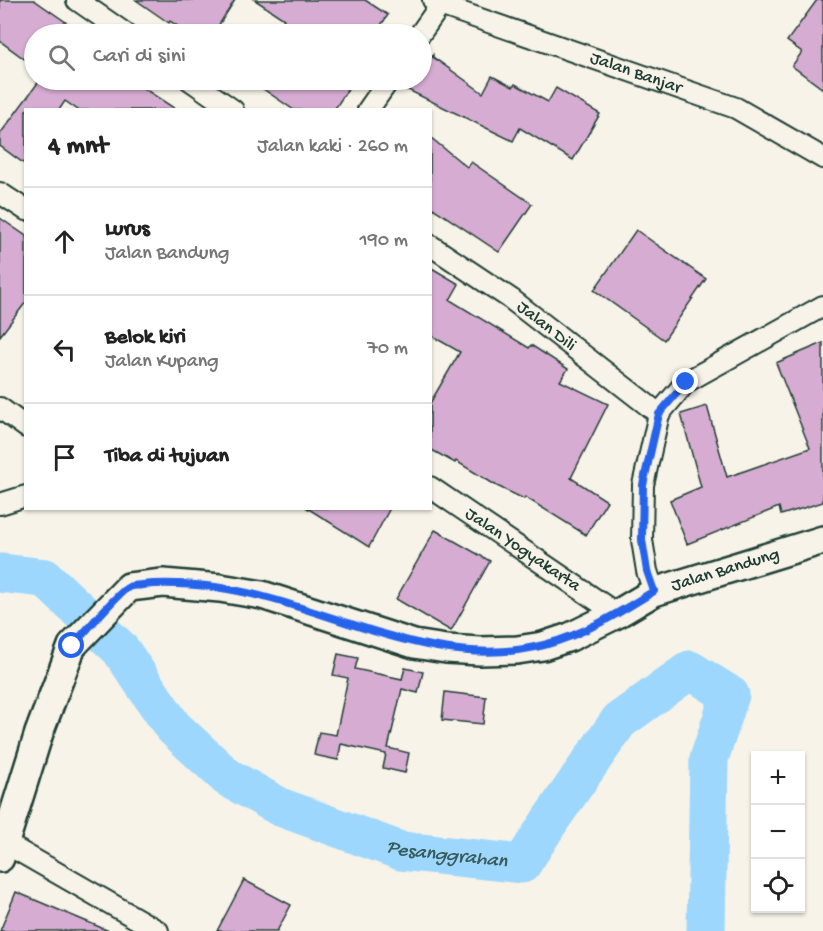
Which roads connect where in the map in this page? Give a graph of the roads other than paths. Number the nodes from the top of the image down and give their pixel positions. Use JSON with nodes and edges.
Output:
{"nodes":[{"id":1,"x":77,"y":0,"type":"edge"},
{"id":2,"x":439,"y":2,"type":"edge"},
{"id":3,"x":112,"y":24,"type":"edge"},
{"id":4,"x":426,"y":24,"type":"edge"},
{"id":5,"x":204,"y":90,"type":"edge"},
{"id":6,"x":382,"y":90,"type":"edge"},
{"id":7,"x":230,"y":108,"type":"edge"},
{"id":8,"x":369,"y":108,"type":"edge"},
{"id":9,"x":823,"y":158,"type":"edge"},
{"id":10,"x":0,"y":193,"type":"edge"},
{"id":11,"x":24,"y":209,"type":"edge"},
{"id":12,"x":432,"y":246,"type":"edge"},
{"id":13,"x":823,"y":306,"type":"edge"},
{"id":14,"x":0,"y":408,"type":"edge"},
{"id":15,"x":659,"y":414,"type":"junction"},
{"id":16,"x":24,"y":426,"type":"edge"},
{"id":17,"x":432,"y":488,"type":"edge"},
{"id":18,"x":24,"y":497,"type":"edge"},
{"id":19,"x":0,"y":504,"type":"edge"},
{"id":20,"x":823,"y":540,"type":"edge"},
{"id":21,"x":654,"y":591,"type":"junction"},
{"id":22,"x":617,"y":614,"type":"junction"},
{"id":23,"x":2,"y":851,"type":"edge"},
{"id":24,"x":158,"y":931,"type":"edge"}],
"edges":[{"from":1,"to":3,"type":"street"},
{"from":2,"to":4,"type":"street"},
{"from":2,"to":9,"type":"street","name":"Jalan Banjar"},
{"from":5,"to":7,"type":"street"},
{"from":6,"to":8,"type":"street"},
{"from":10,"to":11,"type":"street"},
{"from":12,"to":15,"type":"street","name":"Jalan Dili"},
{"from":13,"to":15,"type":"street"},
{"from":14,"to":16,"type":"street"},
{"from":15,"to":21,"type":"street"},
{"from":17,"to":22,"type":"street","name":"Jalan Yogyakarta"},
{"from":18,"to":19,"type":"street"},
{"from":20,"to":21,"type":"street","name":"Jalan Bandung"},
{"from":21,"to":22,"type":"street","name":"Jalan Bandung"},
{"from":22,"to":23,"type":"street","name":"Jalan Bandung"},
{"from":23,"to":24,"type":"street"}]}
